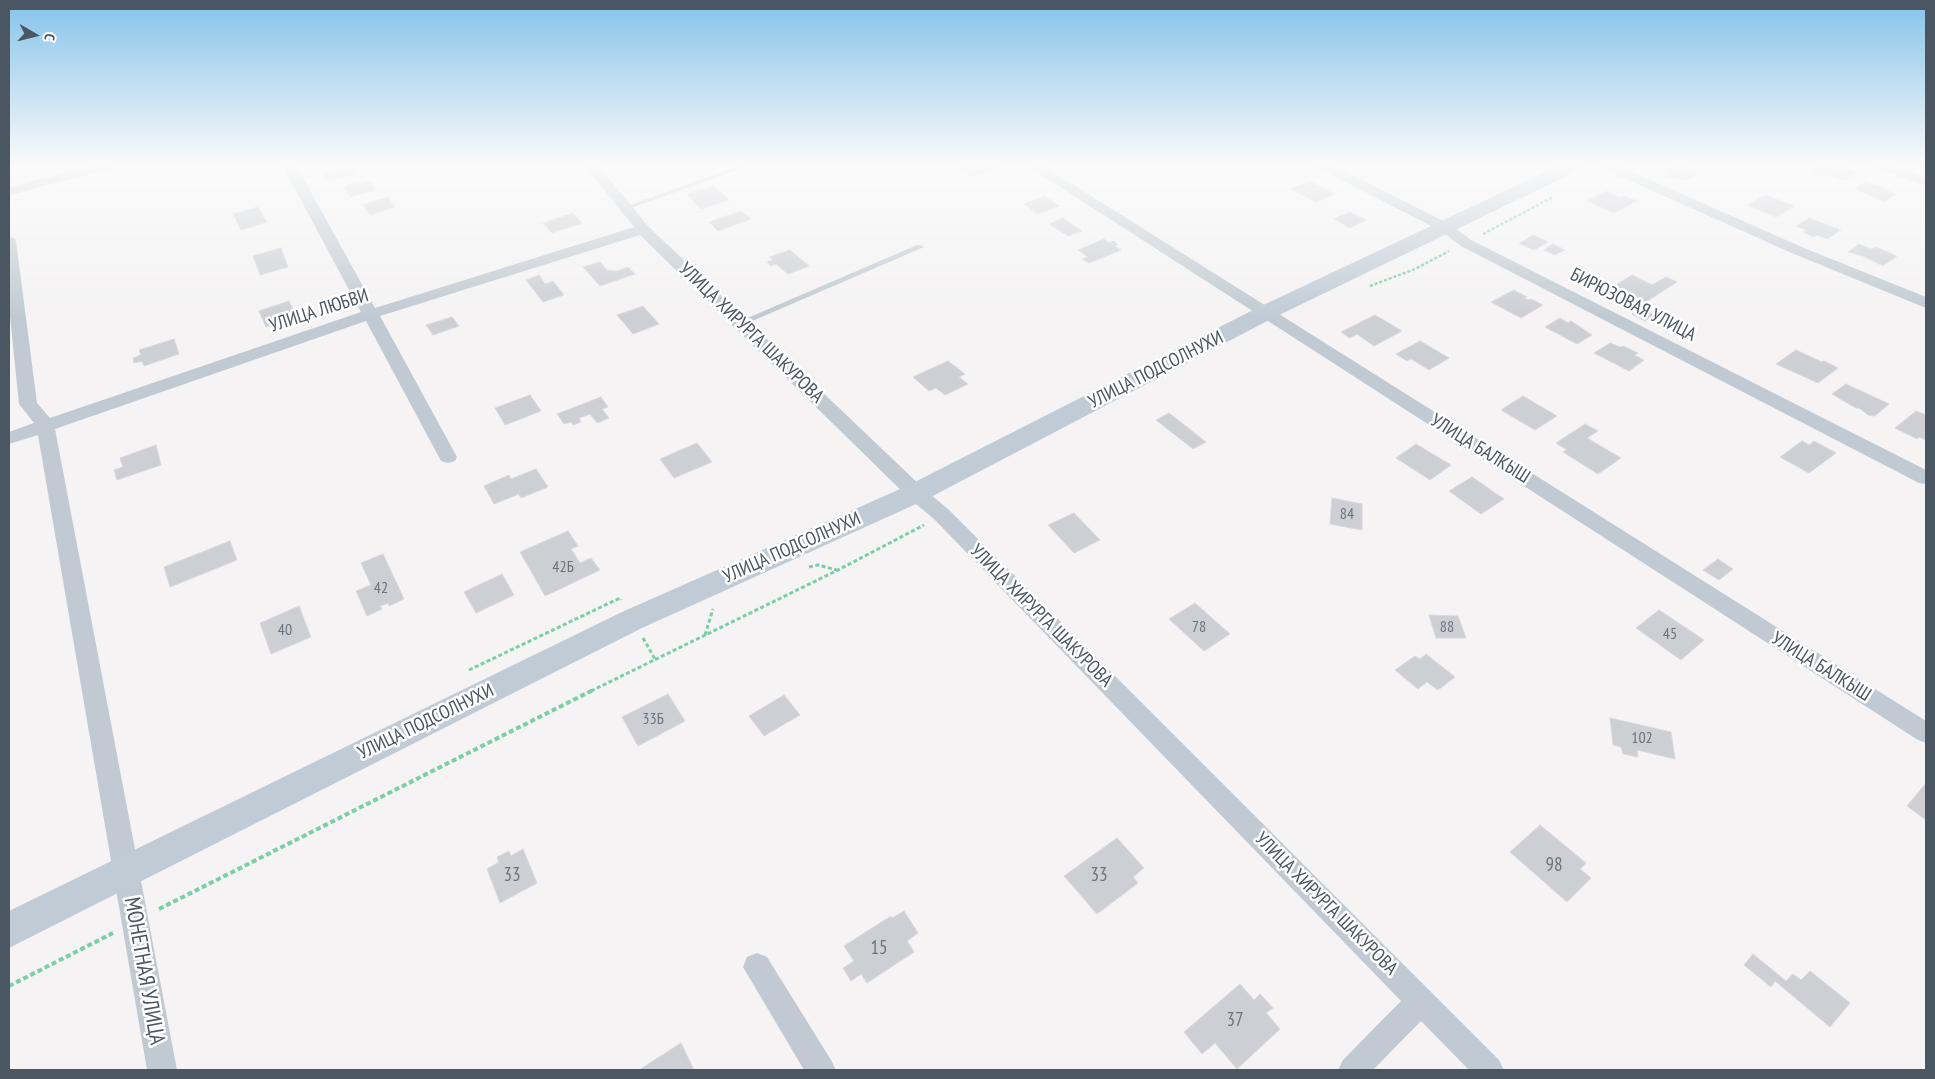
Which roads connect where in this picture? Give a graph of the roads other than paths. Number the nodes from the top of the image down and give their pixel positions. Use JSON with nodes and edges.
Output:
{"nodes":[{"id":1,"x":317,"y":215,"type":"edge"},
{"id":2,"x":632,"y":215,"type":"edge"},
{"id":3,"x":1112,"y":215,"type":"edge"},
{"id":4,"x":1419,"y":215,"type":"edge"},
{"id":5,"x":1489,"y":215,"type":"edge"},
{"id":6,"x":1719,"y":215,"type":"edge"},
{"id":7,"x":643,"y":229,"type":"junction"},
{"id":8,"x":1456,"y":235,"type":"junction"},
{"id":9,"x":9,"y":241,"type":"edge"},
{"id":10,"x":920,"y":247,"type":"dead end"},
{"id":11,"x":1926,"y":303,"type":"edge"},
{"id":12,"x":1266,"y":313,"type":"junction"},
{"id":13,"x":371,"y":314,"type":"junction"},
{"id":14,"x":740,"y":323,"type":"junction"},
{"id":15,"x":45,"y":424,"type":"junction"},
{"id":16,"x":9,"y":438,"type":"edge"},
{"id":17,"x":448,"y":457,"type":"dead end"},
{"id":18,"x":1926,"y":478,"type":"edge"},
{"id":19,"x":916,"y":493,"type":"junction"},
{"id":20,"x":1926,"y":733,"type":"edge"},
{"id":21,"x":126,"y":871,"type":"junction"},
{"id":22,"x":9,"y":930,"type":"edge"},
{"id":23,"x":758,"y":967,"type":"dead end"},
{"id":24,"x":1421,"y":1001,"type":"junction"},
{"id":25,"x":162,"y":1070,"type":"edge"},
{"id":26,"x":820,"y":1070,"type":"edge"},
{"id":27,"x":1352,"y":1070,"type":"edge"},
{"id":28,"x":1489,"y":1070,"type":"edge"}],
"edges":[{"from":1,"to":13,"type":"street"},
{"from":2,"to":7,"type":"street","name":"УЛИЦА ХИРУРГА ШАКУРОВА"},
{"from":3,"to":12,"type":"street","name":"УЛИЦА БАЛКЫШ"},
{"from":4,"to":8,"type":"street","name":"БИРЮЗОВАЯ УЛИЦА"},
{"from":5,"to":8,"type":"street","name":"УЛИЦА ПОДСОЛНУХИ"},
{"from":6,"to":11,"type":"street"},
{"from":7,"to":13,"type":"street","name":"УЛИЦА ЛЮБВИ"},
{"from":7,"to":14,"type":"street","name":"УЛИЦА ХИРУРГА ШАКУРОВА"},
{"from":8,"to":12,"type":"street","name":"УЛИЦА ПОДСОЛНУХИ"},
{"from":8,"to":18,"type":"street","name":"БИРЮЗОВАЯ УЛИЦА"},
{"from":9,"to":15,"type":"street"},
{"from":10,"to":14,"type":"lane"},
{"from":12,"to":19,"type":"street","name":"УЛИЦА ПОДСОЛНУХИ"},
{"from":12,"to":20,"type":"street","name":"УЛИЦА БАЛКЫШ"},
{"from":13,"to":15,"type":"street","name":"УЛИЦА ЛЮБВИ"},
{"from":13,"to":17,"type":"street"},
{"from":14,"to":19,"type":"street","name":"УЛИЦА ХИРУРГА ШАКУРОВА"},
{"from":15,"to":16,"type":"street","name":"УЛИЦА ЛЮБВИ"},
{"from":15,"to":21,"type":"street","name":"МОНЕТНАЯ УЛИЦА"},
{"from":19,"to":21,"type":"street","name":"УЛИЦА ПОДСОЛНУХИ"},
{"from":19,"to":24,"type":"street","name":"УЛИЦА ХИРУРГА ШАКУРОВА"},
{"from":21,"to":22,"type":"street","name":"УЛИЦА ПОДСОЛНУХИ"},
{"from":21,"to":25,"type":"street","name":"МОНЕТНАЯ УЛИЦА"},
{"from":23,"to":26,"type":"street"},
{"from":24,"to":27,"type":"street"},
{"from":24,"to":28,"type":"street","name":"УЛИЦА ХИРУРГА ШАКУРОВА"}]}
